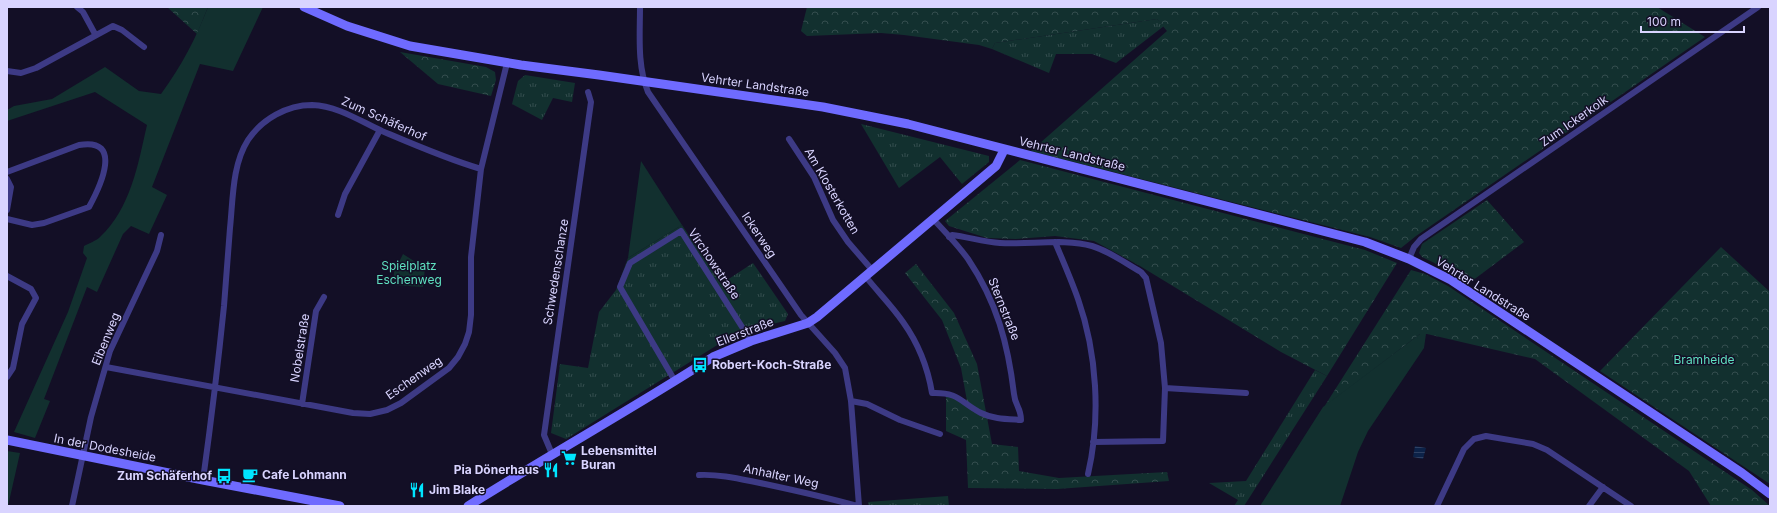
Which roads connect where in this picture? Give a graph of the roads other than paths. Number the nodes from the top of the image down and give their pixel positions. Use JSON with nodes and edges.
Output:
{"nodes":[{"id":1,"x":77,"y":7,"type":"edge"},
{"id":2,"x":304,"y":7,"type":"edge"},
{"id":3,"x":640,"y":7,"type":"edge"},
{"id":4,"x":1758,"y":7,"type":"edge"},
{"id":5,"x":95,"y":34,"type":"junction"},
{"id":6,"x":144,"y":47,"type":"dead end"},
{"id":7,"x":507,"y":63,"type":"junction"},
{"id":8,"x":7,"y":71,"type":"edge"},
{"id":9,"x":644,"y":81,"type":"junction"},
{"id":10,"x":588,"y":92,"type":"dead end"},
{"id":11,"x":380,"y":130,"type":"junction"},
{"id":12,"x":789,"y":139,"type":"dead end"},
{"id":13,"x":1004,"y":150,"type":"junction"},
{"id":14,"x":481,"y":169,"type":"junction"},
{"id":15,"x":7,"y":172,"type":"edge"},
{"id":16,"x":7,"y":179,"type":"edge"},
{"id":17,"x":7,"y":210,"type":"edge"},
{"id":18,"x":338,"y":215,"type":"dead end"},
{"id":19,"x":7,"y":219,"type":"edge"},
{"id":20,"x":934,"y":220,"type":"junction"},
{"id":21,"x":161,"y":235,"type":"dead end"},
{"id":22,"x":949,"y":237,"type":"junction"},
{"id":23,"x":1055,"y":242,"type":"junction"},
{"id":24,"x":1409,"y":259,"type":"junction"},
{"id":25,"x":869,"y":274,"type":"junction"},
{"id":26,"x":7,"y":276,"type":"edge"},
{"id":27,"x":324,"y":297,"type":"dead end"},
{"id":28,"x":808,"y":322,"type":"junction"},
{"id":29,"x":751,"y":341,"type":"junction"},
{"id":30,"x":106,"y":367,"type":"junction"},
{"id":31,"x":7,"y":377,"type":"edge"},
{"id":32,"x":675,"y":381,"type":"junction"},
{"id":33,"x":216,"y":388,"type":"junction"},
{"id":34,"x":1165,"y":388,"type":"junction"},
{"id":35,"x":1246,"y":393,"type":"dead end"},
{"id":36,"x":851,"y":400,"type":"junction"},
{"id":37,"x":302,"y":404,"type":"junction"},
{"id":38,"x":1021,"y":420,"type":"joint"},
{"id":39,"x":940,"y":434,"type":"dead end"},
{"id":40,"x":7,"y":440,"type":"edge"},
{"id":41,"x":1093,"y":442,"type":"junction"},
{"id":42,"x":552,"y":454,"type":"junction"},
{"id":43,"x":84,"y":456,"type":"junction"},
{"id":44,"x":1088,"y":474,"type":"dead end"},
{"id":45,"x":699,"y":475,"type":"dead end"},
{"id":46,"x":203,"y":480,"type":"junction"},
{"id":47,"x":1603,"y":488,"type":"junction"},
{"id":48,"x":1770,"y":494,"type":"edge"},
{"id":49,"x":72,"y":506,"type":"edge"},
{"id":50,"x":340,"y":506,"type":"edge"},
{"id":51,"x":468,"y":506,"type":"edge"},
{"id":52,"x":858,"y":506,"type":"edge"},
{"id":53,"x":1437,"y":506,"type":"edge"},
{"id":54,"x":1589,"y":506,"type":"edge"},
{"id":55,"x":1631,"y":506,"type":"edge"}],
"edges":[{"from":1,"to":5,"type":"street"},
{"from":2,"to":7,"type":"main road","name":"Vehrter Landstraße"},
{"from":3,"to":9,"type":"street","name":"Ickerweg"},
{"from":4,"to":24,"type":"street","name":"Zum Ickerkolk"},
{"from":5,"to":6,"type":"street"},
{"from":5,"to":8,"type":"street"},
{"from":7,"to":9,"type":"main road","name":"Vehrter Landstraße"},
{"from":7,"to":14,"type":"street","name":"Eschenweg"},
{"from":9,"to":13,"type":"main road","name":"Vehrter Landstraße"},
{"from":9,"to":28,"type":"street","name":"Ickerweg"},
{"from":10,"to":42,"type":"street","name":"Schwedenschanze"},
{"from":11,"to":14,"type":"street","name":"Zum Schäferhof"},
{"from":11,"to":18,"type":"street"},
{"from":11,"to":33,"type":"street","name":"Zum Schäferhof"},
{"from":12,"to":25,"type":"street","name":"Am Klosterkotten"},
{"from":13,"to":20,"type":"main road","name":"Ellerstraße"},
{"from":13,"to":24,"type":"main road","name":"Vehrter Landstraße"},
{"from":14,"to":37,"type":"street","name":"Eschenweg"},
{"from":15,"to":19,"type":"street"},
{"from":16,"to":17,"type":"street"},
{"from":20,"to":22,"type":"street","name":"Sternstraße"},
{"from":20,"to":25,"type":"main road","name":"Ellerstraße"},
{"from":21,"to":30,"type":"street","name":"Eibenweg"},
{"from":22,"to":23,"type":"street"},
{"from":22,"to":38,"type":"street","name":"Sternstraße"},
{"from":23,"to":34,"type":"street"},
{"from":23,"to":41,"type":"street"},
{"from":24,"to":48,"type":"main road","name":"Vehrter Landstraße"},
{"from":25,"to":28,"type":"main road","name":"Ellerstraße"},
{"from":25,"to":38,"type":"street","name":"Am Klosterkotten"},
{"from":26,"to":31,"type":"street"},
{"from":27,"to":37,"type":"street","name":"Nobelstraße"},
{"from":28,"to":29,"type":"main road","name":"Ellerstraße"},
{"from":28,"to":36,"type":"street","name":"Ickerweg"},
{"from":29,"to":32,"type":"main road","name":"Ellerstraße"},
{"from":29,"to":32,"type":"street","name":"Virchowstraße"},
{"from":30,"to":33,"type":"street","name":"Eschenweg"},
{"from":30,"to":43,"type":"street","name":"Eibenweg"},
{"from":32,"to":42,"type":"main road","name":"Ellerstraße"},
{"from":33,"to":37,"type":"street","name":"Eschenweg"},
{"from":33,"to":46,"type":"street","name":"Zum Schäferhof"},
{"from":34,"to":35,"type":"street"},
{"from":34,"to":41,"type":"street"},
{"from":36,"to":39,"type":"street"},
{"from":36,"to":52,"type":"street","name":"Ickerweg"},
{"from":40,"to":43,"type":"main road","name":"In der Dodesheide"},
{"from":41,"to":44,"type":"street"},
{"from":42,"to":51,"type":"main road","name":"Ellerstraße"},
{"from":43,"to":46,"type":"main road","name":"In der Dodesheide"},
{"from":43,"to":49,"type":"street","name":"Eibenweg"},
{"from":45,"to":52,"type":"street","name":"Anhalter Weg"},
{"from":46,"to":50,"type":"main road","name":"In der Dodesheide"},
{"from":47,"to":53,"type":"street"},
{"from":47,"to":54,"type":"street"},
{"from":47,"to":55,"type":"street"}]}
